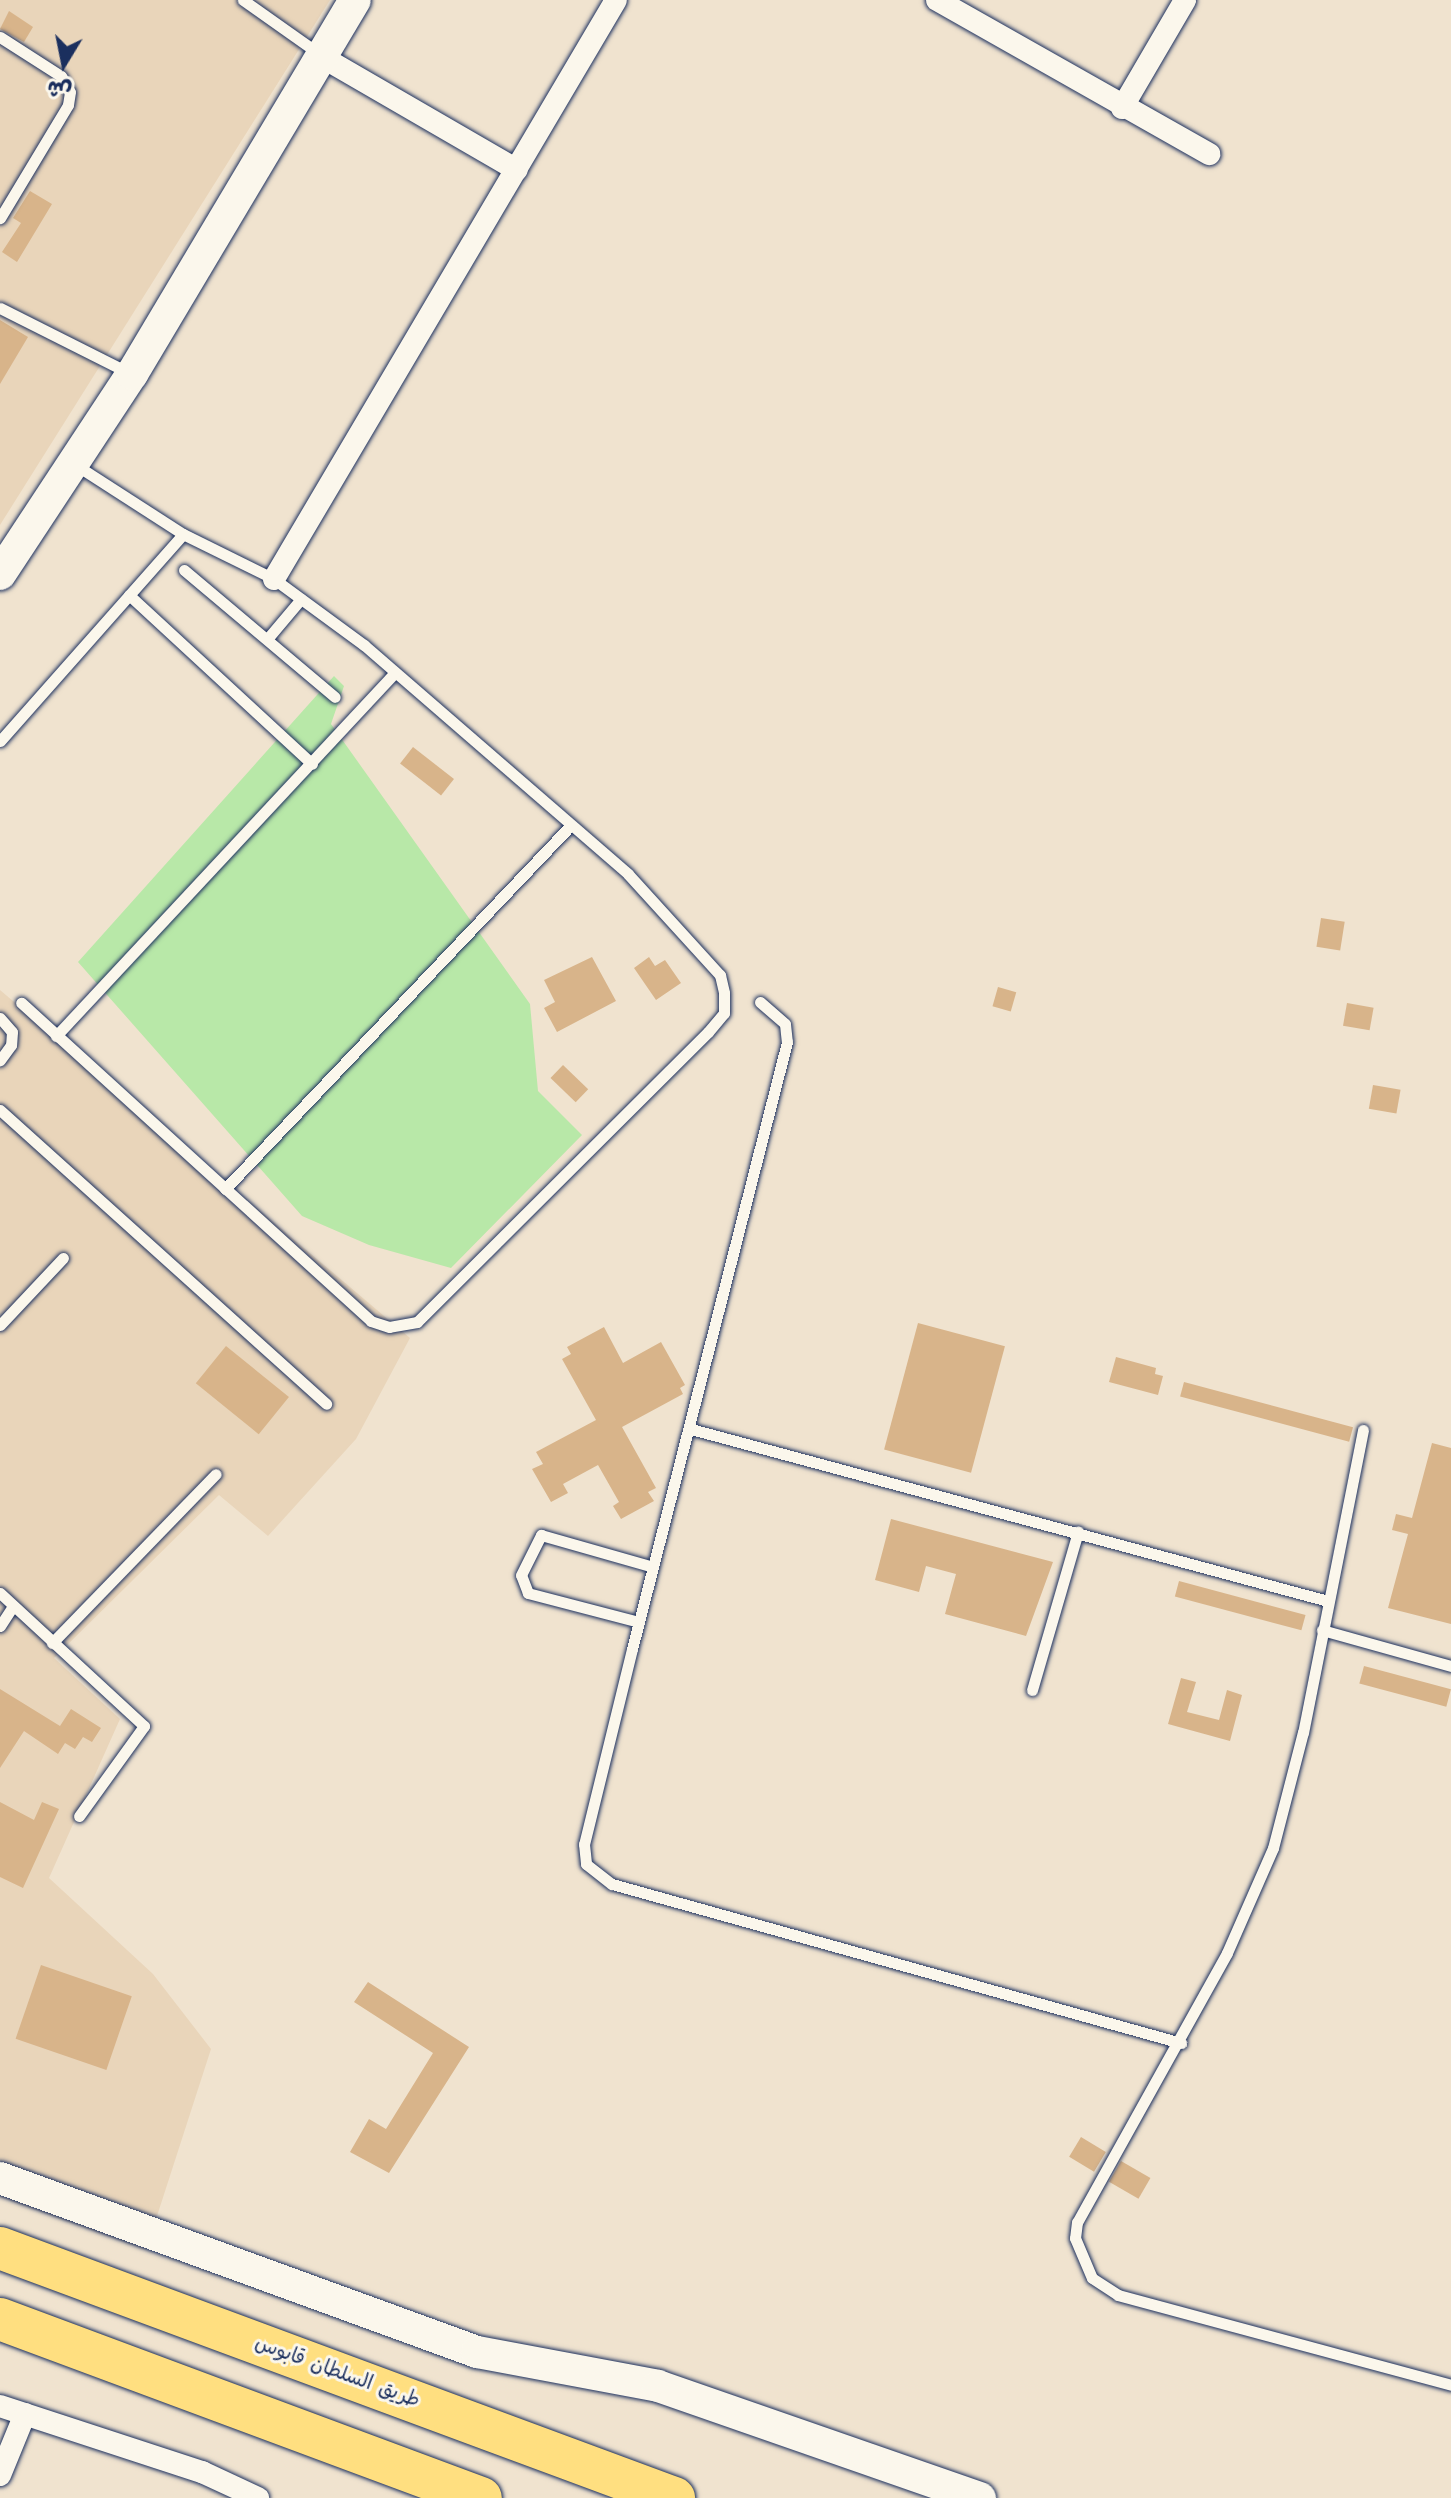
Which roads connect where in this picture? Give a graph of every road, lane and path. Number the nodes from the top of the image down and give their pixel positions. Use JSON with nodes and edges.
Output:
{"nodes":[{"id":1,"x":243,"y":0,"type":"edge"},
{"id":2,"x":355,"y":0,"type":"edge"},
{"id":3,"x":616,"y":0,"type":"edge"},
{"id":4,"x":937,"y":0,"type":"edge"},
{"id":5,"x":1185,"y":0,"type":"edge"},
{"id":6,"x":0,"y":37,"type":"edge"},
{"id":7,"x":322,"y":57,"type":"junction"},
{"id":8,"x":1122,"y":108,"type":"junction"},
{"id":9,"x":1209,"y":154,"type":"dead end"},
{"id":10,"x":517,"y":170,"type":"junction"},
{"id":11,"x":0,"y":218,"type":"edge"},
{"id":12,"x":0,"y":308,"type":"edge"},
{"id":13,"x":132,"y":374,"type":"junction"},
{"id":14,"x":73,"y":463,"type":"junction"},
{"id":15,"x":183,"y":534,"type":"junction"},
{"id":16,"x":184,"y":570,"type":"dead end"},
{"id":17,"x":0,"y":574,"type":"edge"},
{"id":18,"x":274,"y":579,"type":"junction"},
{"id":19,"x":129,"y":595,"type":"junction"},
{"id":20,"x":301,"y":599,"type":"junction"},
{"id":21,"x":268,"y":638,"type":"junction"},
{"id":22,"x":395,"y":672,"type":"junction"},
{"id":23,"x":335,"y":697,"type":"dead end"},
{"id":24,"x":0,"y":741,"type":"edge"},
{"id":25,"x":312,"y":764,"type":"junction"},
{"id":26,"x":571,"y":825,"type":"junction"},
{"id":27,"x":760,"y":1002,"type":"dead end"},
{"id":28,"x":21,"y":1003,"type":"dead end"},
{"id":29,"x":0,"y":1018,"type":"edge"},
{"id":30,"x":56,"y":1036,"type":"junction"},
{"id":31,"x":0,"y":1060,"type":"edge"},
{"id":32,"x":0,"y":1110,"type":"edge"},
{"id":33,"x":225,"y":1189,"type":"junction"},
{"id":34,"x":63,"y":1258,"type":"dead end"},
{"id":35,"x":0,"y":1325,"type":"edge"},
{"id":36,"x":326,"y":1404,"type":"dead end"},
{"id":37,"x":691,"y":1429,"type":"junction"},
{"id":38,"x":1363,"y":1430,"type":"dead end"},
{"id":39,"x":216,"y":1474,"type":"dead end"},
{"id":40,"x":1078,"y":1532,"type":"junction"},
{"id":41,"x":653,"y":1567,"type":"junction"},
{"id":42,"x":0,"y":1593,"type":"edge"},
{"id":43,"x":1328,"y":1601,"type":"junction"},
{"id":44,"x":13,"y":1606,"type":"junction"},
{"id":45,"x":639,"y":1622,"type":"junction"},
{"id":46,"x":0,"y":1626,"type":"edge"},
{"id":47,"x":1322,"y":1630,"type":"junction"},
{"id":48,"x":52,"y":1643,"type":"junction"},
{"id":49,"x":1451,"y":1666,"type":"edge"},
{"id":50,"x":1032,"y":1690,"type":"dead end"},
{"id":51,"x":79,"y":1816,"type":"dead end"},
{"id":52,"x":1181,"y":2043,"type":"junction"},
{"id":53,"x":0,"y":2178,"type":"edge"},
{"id":54,"x":0,"y":2248,"type":"edge"},
{"id":55,"x":0,"y":2319,"type":"edge"},
{"id":56,"x":1451,"y":2385,"type":"edge"},
{"id":57,"x":0,"y":2406,"type":"edge"},
{"id":58,"x":25,"y":2414,"type":"junction"},
{"id":59,"x":417,"y":2474,"type":"junction"},
{"id":60,"x":0,"y":2475,"type":"edge"},
{"id":61,"x":258,"y":2498,"type":"edge"},
{"id":62,"x":463,"y":2498,"type":"edge"},
{"id":63,"x":481,"y":2498,"type":"edge"},
{"id":64,"x":674,"y":2498,"type":"edge"},
{"id":65,"x":980,"y":2498,"type":"edge"}],
"edges":[{"from":1,"to":7,"type":"lane"},
{"from":2,"to":7,"type":"street"},
{"from":3,"to":10,"type":"street"},
{"from":4,"to":8,"type":"street"},
{"from":5,"to":8,"type":"street"},
{"from":6,"to":11,"type":"lane"},
{"from":7,"to":10,"type":"street"},
{"from":7,"to":13,"type":"street"},
{"from":8,"to":9,"type":"street"},
{"from":10,"to":18,"type":"street"},
{"from":12,"to":13,"type":"lane"},
{"from":13,"to":14,"type":"street"},
{"from":14,"to":15,"type":"lane"},
{"from":14,"to":17,"type":"street"},
{"from":15,"to":18,"type":"lane"},
{"from":15,"to":19,"type":"lane"},
{"from":16,"to":21,"type":"lane"},
{"from":18,"to":20,"type":"lane"},
{"from":19,"to":24,"type":"lane"},
{"from":19,"to":25,"type":"lane"},
{"from":20,"to":21,"type":"lane"},
{"from":20,"to":22,"type":"lane"},
{"from":21,"to":23,"type":"lane"},
{"from":22,"to":25,"type":"lane"},
{"from":22,"to":26,"type":"lane"},
{"from":25,"to":30,"type":"lane"},
{"from":26,"to":33,"type":"lane"},
{"from":26,"to":33,"type":"lane"},
{"from":27,"to":37,"type":"lane"},
{"from":28,"to":30,"type":"lane"},
{"from":29,"to":31,"type":"lane"},
{"from":30,"to":33,"type":"lane"},
{"from":32,"to":36,"type":"lane"},
{"from":34,"to":35,"type":"lane"},
{"from":37,"to":40,"type":"lane"},
{"from":37,"to":41,"type":"lane"},
{"from":38,"to":43,"type":"lane"},
{"from":39,"to":48,"type":"lane"},
{"from":40,"to":43,"type":"lane"},
{"from":40,"to":50,"type":"lane"},
{"from":41,"to":45,"type":"lane"},
{"from":41,"to":45,"type":"lane"},
{"from":42,"to":44,"type":"lane"},
{"from":43,"to":47,"type":"lane"},
{"from":44,"to":46,"type":"lane"},
{"from":44,"to":48,"type":"lane"},
{"from":45,"to":52,"type":"lane"},
{"from":47,"to":49,"type":"lane"},
{"from":47,"to":52,"type":"lane"},
{"from":48,"to":51,"type":"lane"},
{"from":52,"to":56,"type":"lane"},
{"from":53,"to":65,"type":"street"},
{"from":54,"to":64,"type":"highway","name":"طريق السلطان قابوس"},
{"from":55,"to":59,"type":"highway"},
{"from":57,"to":58,"type":"street"},
{"from":58,"to":60,"type":"street"},
{"from":58,"to":61,"type":"street"},
{"from":59,"to":62,"type":"highway"},
{"from":59,"to":63,"type":"highway"}]}
